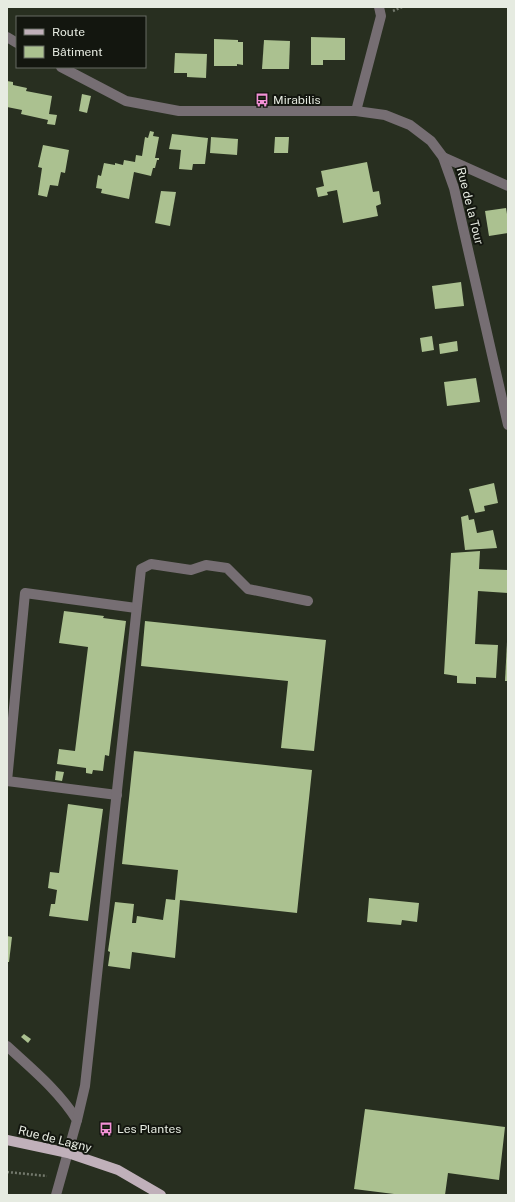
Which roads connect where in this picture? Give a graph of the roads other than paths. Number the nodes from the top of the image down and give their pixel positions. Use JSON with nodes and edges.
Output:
{"nodes":[{"id":1,"x":379,"y":7,"type":"edge"},
{"id":2,"x":7,"y":37,"type":"edge"},
{"id":3,"x":16,"y":42,"type":"edge"},
{"id":4,"x":63,"y":68,"type":"edge"},
{"id":5,"x":356,"y":111,"type":"junction"},
{"id":6,"x":443,"y":157,"type":"junction"},
{"id":7,"x":508,"y":186,"type":"edge"},
{"id":8,"x":508,"y":425,"type":"edge"},
{"id":9,"x":308,"y":601,"type":"dead end"},
{"id":10,"x":136,"y":608,"type":"junction"},
{"id":11,"x":117,"y":795,"type":"junction"},
{"id":12,"x":7,"y":1046,"type":"edge"},
{"id":13,"x":77,"y":1120,"type":"junction"},
{"id":14,"x":7,"y":1140,"type":"edge"},
{"id":15,"x":68,"y":1153,"type":"junction"},
{"id":16,"x":56,"y":1195,"type":"edge"},
{"id":17,"x":161,"y":1195,"type":"edge"}],
"edges":[{"from":1,"to":5,"type":"street"},
{"from":2,"to":3,"type":"street"},
{"from":4,"to":5,"type":"street","name":"Rue de la Tour"},
{"from":5,"to":6,"type":"street","name":"Rue de la Tour"},
{"from":6,"to":7,"type":"street"},
{"from":6,"to":8,"type":"street","name":"Rue de la Tour"},
{"from":9,"to":10,"type":"street"},
{"from":10,"to":11,"type":"street"},
{"from":10,"to":11,"type":"street"},
{"from":11,"to":13,"type":"street"},
{"from":12,"to":13,"type":"street"},
{"from":13,"to":15,"type":"street"},
{"from":14,"to":15,"type":"main road","name":"Rue de Lagny"},
{"from":15,"to":16,"type":"street"},
{"from":15,"to":17,"type":"main road","name":"Rue de Lagny"}]}
